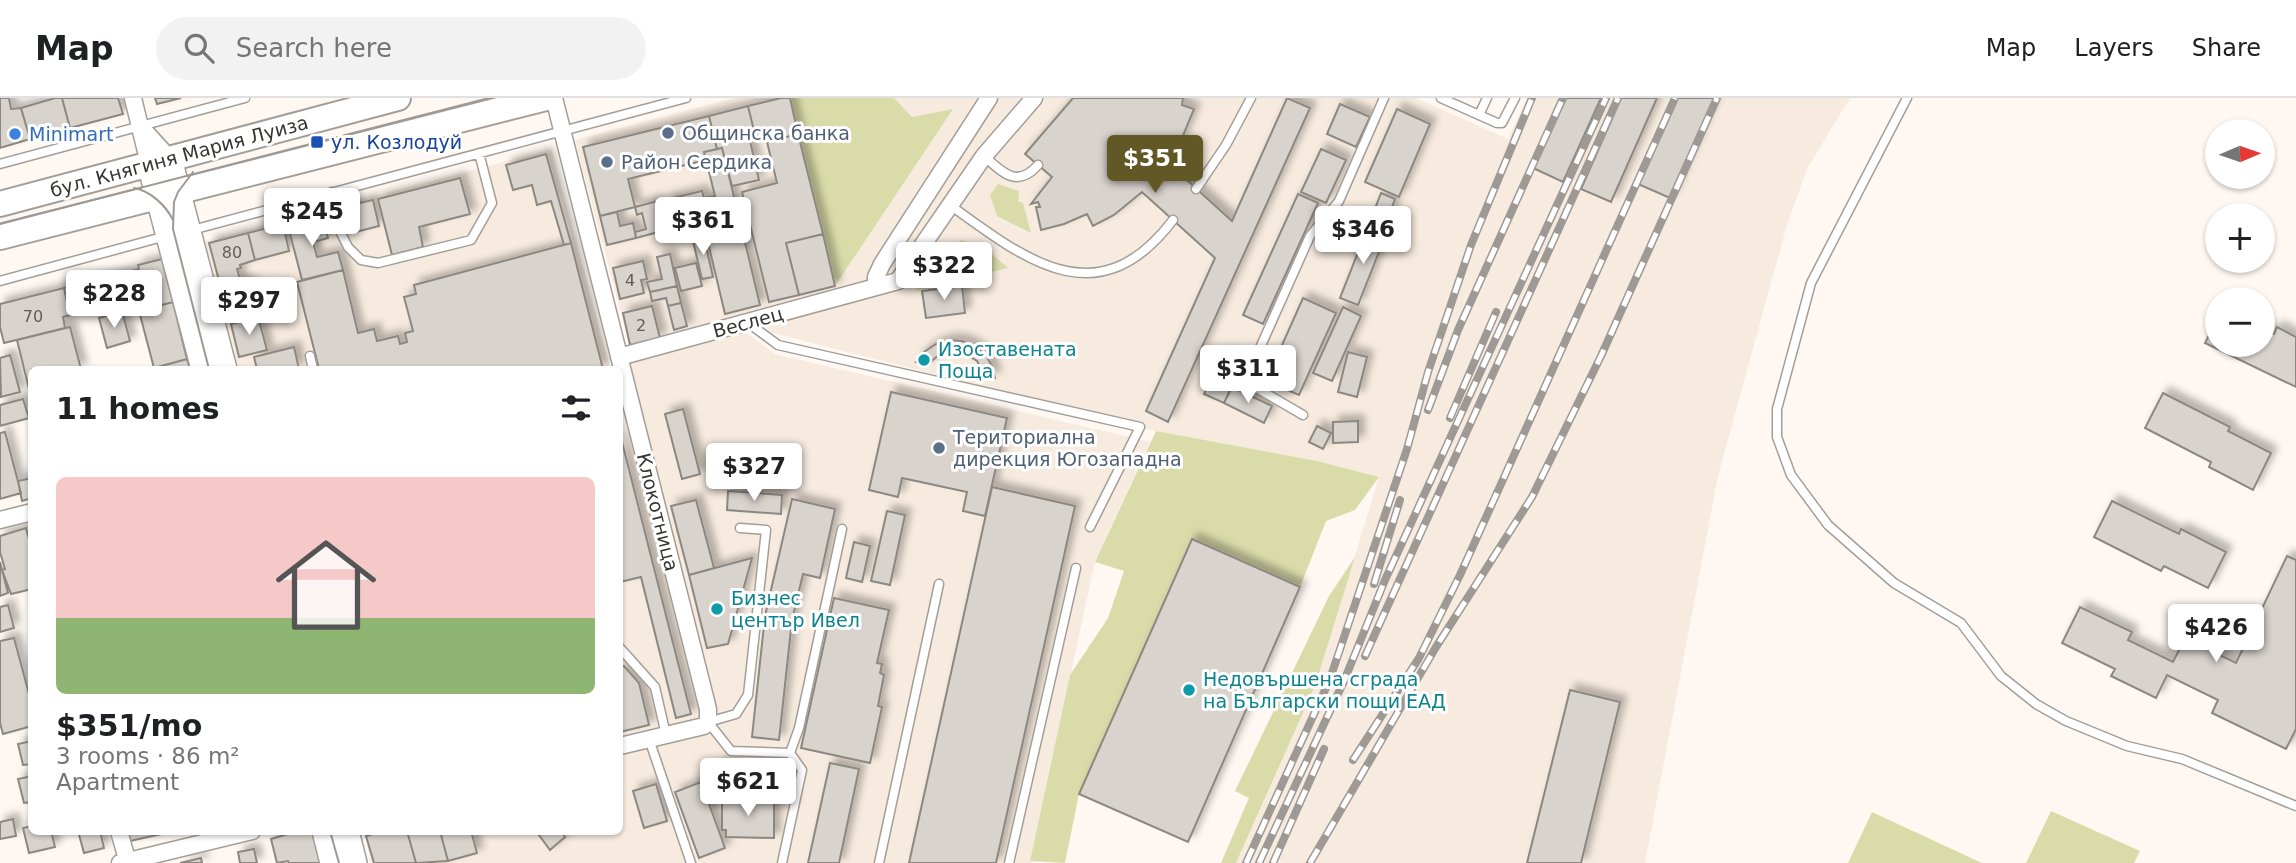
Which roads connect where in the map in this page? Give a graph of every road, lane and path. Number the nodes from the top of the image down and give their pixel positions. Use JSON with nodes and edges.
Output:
{"nodes":[{"id":1,"x":133,"y":98,"type":"edge"},
{"id":2,"x":245,"y":98,"type":"edge"},
{"id":3,"x":398,"y":98,"type":"edge"},
{"id":4,"x":546,"y":98,"type":"edge"},
{"id":5,"x":554,"y":98,"type":"edge"},
{"id":6,"x":686,"y":98,"type":"edge"},
{"id":7,"x":989,"y":98,"type":"edge"},
{"id":8,"x":1034,"y":98,"type":"edge"},
{"id":9,"x":1251,"y":98,"type":"edge"},
{"id":10,"x":1384,"y":98,"type":"edge"},
{"id":11,"x":1441,"y":98,"type":"edge"},
{"id":12,"x":1486,"y":98,"type":"edge"},
{"id":13,"x":1515,"y":98,"type":"edge"},
{"id":14,"x":1907,"y":98,"type":"edge"},
{"id":15,"x":1456,"y":101,"type":"edge"},
{"id":16,"x":1479,"y":115,"type":"junction"},
{"id":17,"x":140,"y":126,"type":"junction"},
{"id":18,"x":562,"y":131,"type":"junction"},
{"id":19,"x":479,"y":153,"type":"junction"},
{"id":20,"x":984,"y":156,"type":"junction"},
{"id":21,"x":159,"y":161,"type":"junction"},
{"id":22,"x":0,"y":164,"type":"edge"},
{"id":23,"x":1038,"y":165,"type":"dead end"},
{"id":24,"x":1196,"y":189,"type":"dead end"},
{"id":25,"x":332,"y":192,"type":"junction"},
{"id":26,"x":168,"y":194,"type":"junction"},
{"id":27,"x":0,"y":204,"type":"edge"},
{"id":28,"x":950,"y":205,"type":"junction"},
{"id":29,"x":1173,"y":220,"type":"dead end"},
{"id":30,"x":178,"y":233,"type":"junction"},
{"id":31,"x":0,"y":237,"type":"edge"},
{"id":32,"x":0,"y":281,"type":"edge"},
{"id":33,"x":876,"y":287,"type":"junction"},
{"id":34,"x":747,"y":322,"type":"junction"},
{"id":35,"x":310,"y":356,"type":"dead end"},
{"id":36,"x":619,"y":357,"type":"junction"},
{"id":37,"x":202,"y":366,"type":"edge"},
{"id":38,"x":224,"y":366,"type":"edge"},
{"id":39,"x":312,"y":366,"type":"edge"},
{"id":40,"x":621,"y":366,"type":"edge"},
{"id":41,"x":623,"y":373,"type":"edge"},
{"id":42,"x":1303,"y":415,"type":"dead end"},
{"id":43,"x":28,"y":513,"type":"edge"},
{"id":44,"x":0,"y":520,"type":"edge"},
{"id":45,"x":1090,"y":527,"type":"dead end"},
{"id":46,"x":740,"y":528,"type":"dead end"},
{"id":47,"x":842,"y":529,"type":"dead end"},
{"id":48,"x":1076,"y":568,"type":"dead end"},
{"id":49,"x":939,"y":584,"type":"dead end"},
{"id":50,"x":623,"y":651,"type":"edge"},
{"id":51,"x":708,"y":722,"type":"junction"},
{"id":52,"x":666,"y":736,"type":"junction"},
{"id":53,"x":649,"y":739,"type":"junction"},
{"id":54,"x":623,"y":745,"type":"edge"},
{"id":55,"x":790,"y":753,"type":"junction"},
{"id":56,"x":2296,"y":806,"type":"edge"},
{"id":57,"x":120,"y":835,"type":"edge"},
{"id":58,"x":236,"y":835,"type":"edge"},
{"id":59,"x":325,"y":835,"type":"edge"},
{"id":60,"x":348,"y":835,"type":"edge"},
{"id":61,"x":125,"y":862,"type":"edge"},
{"id":62,"x":332,"y":863,"type":"edge"},
{"id":63,"x":355,"y":863,"type":"edge"},
{"id":64,"x":691,"y":863,"type":"edge"},
{"id":65,"x":782,"y":863,"type":"edge"},
{"id":66,"x":878,"y":863,"type":"edge"},
{"id":67,"x":1009,"y":863,"type":"edge"}],
"edges":[{"from":1,"to":17,"type":"street"},
{"from":2,"to":17,"type":"lane","name":"бул. Княгиня Мария Луиза"},
{"from":3,"to":21,"type":"main road","name":"бул. Княгиня Мария Луиза"},
{"from":4,"to":26,"type":"main road","name":"бул. Княгиня Мария Луиза"},
{"from":5,"to":18,"type":"street","name":"Клокотница"},
{"from":6,"to":18,"type":"lane"},
{"from":7,"to":33,"type":"street"},
{"from":8,"to":20,"type":"street","name":"Веслец"},
{"from":9,"to":24,"type":"lane"},
{"from":10,"to":42,"type":"lane"},
{"from":11,"to":15,"type":"lane"},
{"from":12,"to":16,"type":"lane"},
{"from":13,"to":16,"type":"lane"},
{"from":14,"to":56,"type":"lane"},
{"from":15,"to":16,"type":"lane"},
{"from":17,"to":21,"type":"street"},
{"from":17,"to":22,"type":"lane","name":"бул. Княгиня Мария Луиза"},
{"from":18,"to":19,"type":"lane"},
{"from":18,"to":36,"type":"street","name":"Клокотница"},
{"from":19,"to":25,"type":"lane"},
{"from":19,"to":25,"type":"lane"},
{"from":20,"to":23,"type":"lane"},
{"from":20,"to":28,"type":"street","name":"Веслец"},
{"from":21,"to":26,"type":"main road"},
{"from":21,"to":27,"type":"main road","name":"бул. Княгиня Мария Луиза"},
{"from":25,"to":30,"type":"lane"},
{"from":26,"to":30,"type":"main road"},
{"from":26,"to":31,"type":"main road","name":"бул. Княгиня Мария Луиза"},
{"from":28,"to":29,"type":"lane"},
{"from":28,"to":33,"type":"street","name":"Веслец"},
{"from":30,"to":32,"type":"lane"},
{"from":30,"to":37,"type":"main road"},
{"from":30,"to":38,"type":"main road"},
{"from":33,"to":34,"type":"street","name":"Веслец"},
{"from":34,"to":36,"type":"street","name":"Веслец"},
{"from":34,"to":45,"type":"lane"},
{"from":35,"to":39,"type":"lane"},
{"from":36,"to":40,"type":"street","name":"Клокотница"},
{"from":41,"to":51,"type":"street","name":"Клокотница"},
{"from":43,"to":44,"type":"street"},
{"from":46,"to":51,"type":"lane"},
{"from":47,"to":55,"type":"lane"},
{"from":48,"to":67,"type":"lane"},
{"from":49,"to":66,"type":"lane"},
{"from":50,"to":52,"type":"lane"},
{"from":51,"to":52,"type":"street"},
{"from":51,"to":55,"type":"lane"},
{"from":52,"to":53,"type":"street"},
{"from":53,"to":54,"type":"street"},
{"from":53,"to":64,"type":"lane"},
{"from":55,"to":65,"type":"lane"},
{"from":57,"to":61,"type":"street"},
{"from":58,"to":61,"type":"street"},
{"from":59,"to":62,"type":"main road"},
{"from":60,"to":63,"type":"main road"}]}
